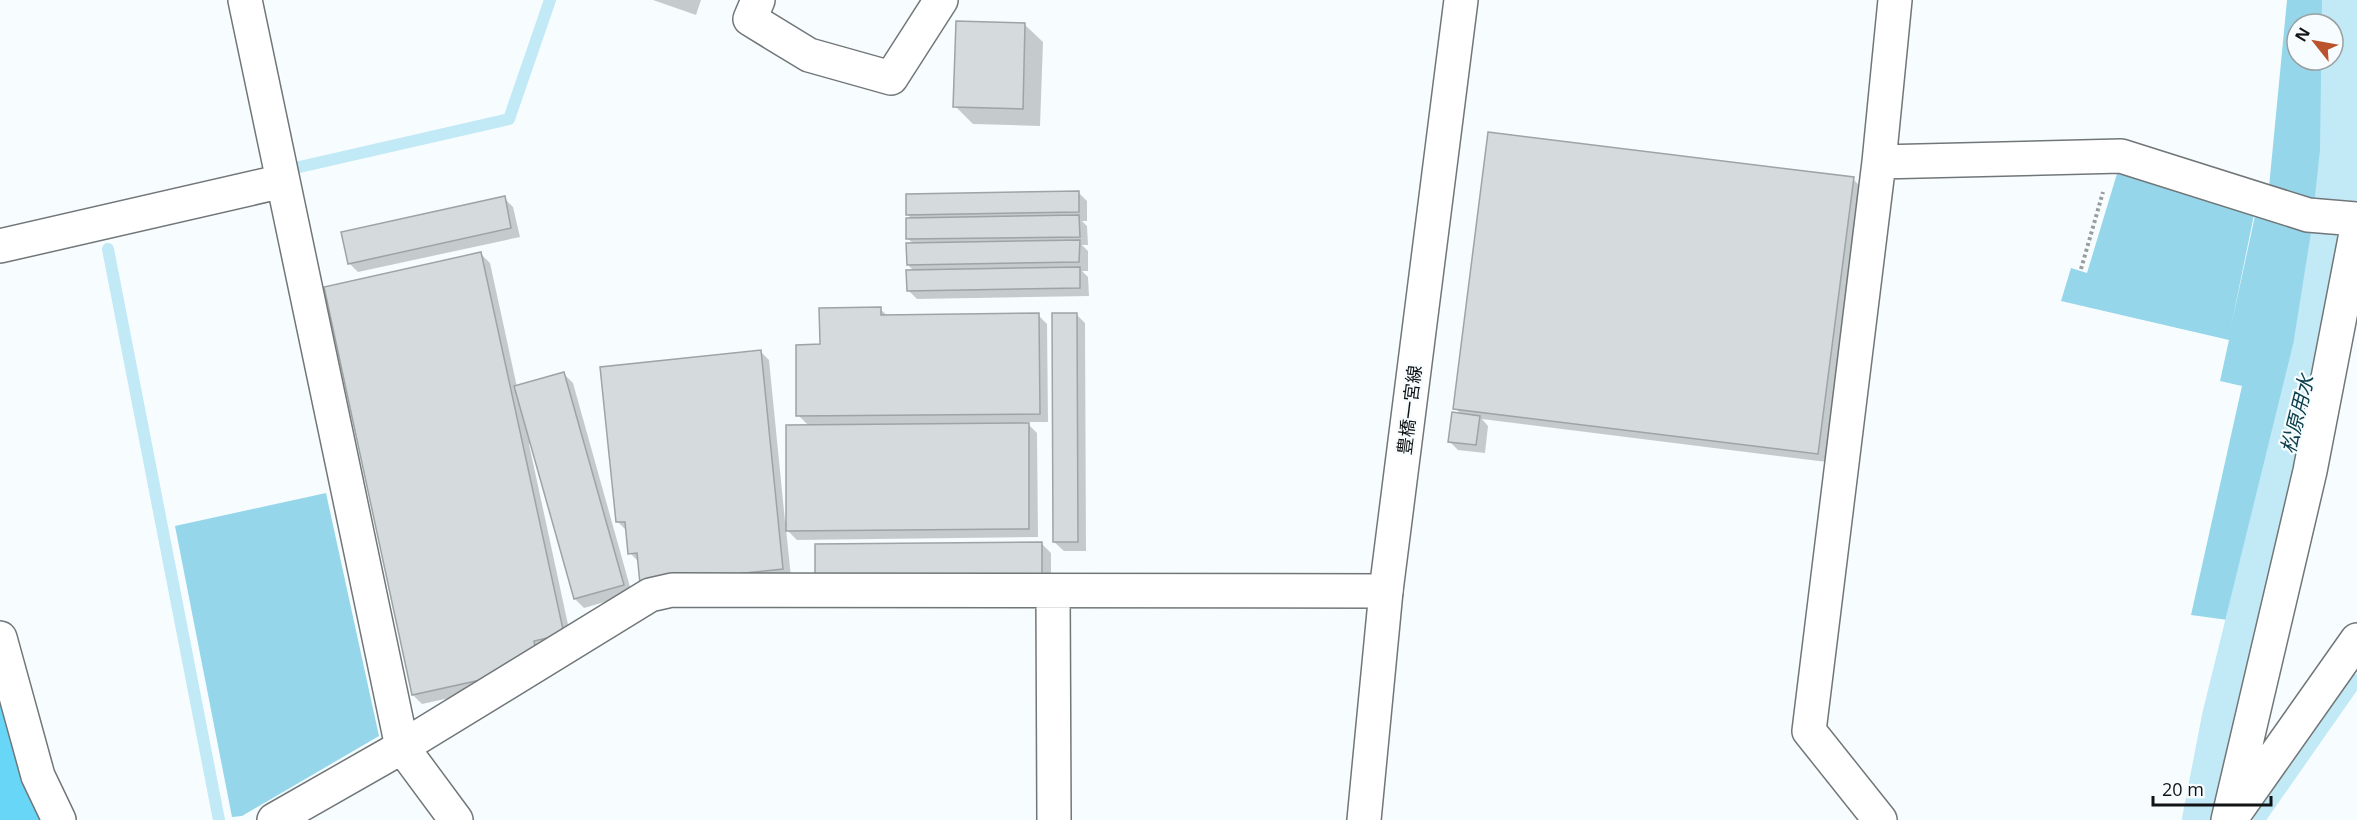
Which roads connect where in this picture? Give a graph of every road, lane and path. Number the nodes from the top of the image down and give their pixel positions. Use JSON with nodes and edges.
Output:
{"nodes":[{"id":1,"x":245,"y":0,"type":"edge"},
{"id":2,"x":758,"y":0,"type":"edge"},
{"id":3,"x":941,"y":0,"type":"edge"},
{"id":4,"x":1461,"y":0,"type":"edge"},
{"id":5,"x":1895,"y":0,"type":"edge"},
{"id":6,"x":2114,"y":156,"type":"junction"},
{"id":7,"x":1879,"y":162,"type":"junction"},
{"id":8,"x":283,"y":181,"type":"junction"},
{"id":9,"x":2357,"y":219,"type":"edge"},
{"id":10,"x":2357,"y":228,"type":"edge"},
{"id":11,"x":0,"y":246,"type":"edge"},
{"id":12,"x":2081,"y":269,"type":"dead end"},
{"id":13,"x":1053,"y":591,"type":"junction"},
{"id":14,"x":1386,"y":591,"type":"junction"},
{"id":15,"x":0,"y":638,"type":"edge"},
{"id":16,"x":2357,"y":640,"type":"edge"},
{"id":17,"x":402,"y":747,"type":"junction"},
{"id":18,"x":1878,"y":819,"type":"edge"},
{"id":19,"x":59,"y":820,"type":"edge"},
{"id":20,"x":273,"y":820,"type":"edge"},
{"id":21,"x":456,"y":820,"type":"edge"},
{"id":22,"x":1054,"y":820,"type":"edge"},
{"id":23,"x":1364,"y":820,"type":"edge"},
{"id":24,"x":2229,"y":820,"type":"edge"}],
"edges":[{"from":1,"to":8,"type":"street"},
{"from":2,"to":3,"type":"street"},
{"from":4,"to":14,"type":"street","name":"豊橋一宮線"},
{"from":5,"to":7,"type":"street"},
{"from":6,"to":7,"type":"street"},
{"from":6,"to":9,"type":"street"},
{"from":6,"to":12,"type":"path"},
{"from":7,"to":18,"type":"street"},
{"from":8,"to":11,"type":"street"},
{"from":8,"to":17,"type":"street"},
{"from":10,"to":24,"type":"street"},
{"from":13,"to":14,"type":"street"},
{"from":13,"to":17,"type":"street"},
{"from":13,"to":22,"type":"street"},
{"from":14,"to":23,"type":"street","name":"豊橋一宮線"},
{"from":15,"to":19,"type":"street"},
{"from":16,"to":24,"type":"street"},
{"from":17,"to":20,"type":"street"},
{"from":17,"to":21,"type":"street"}]}
